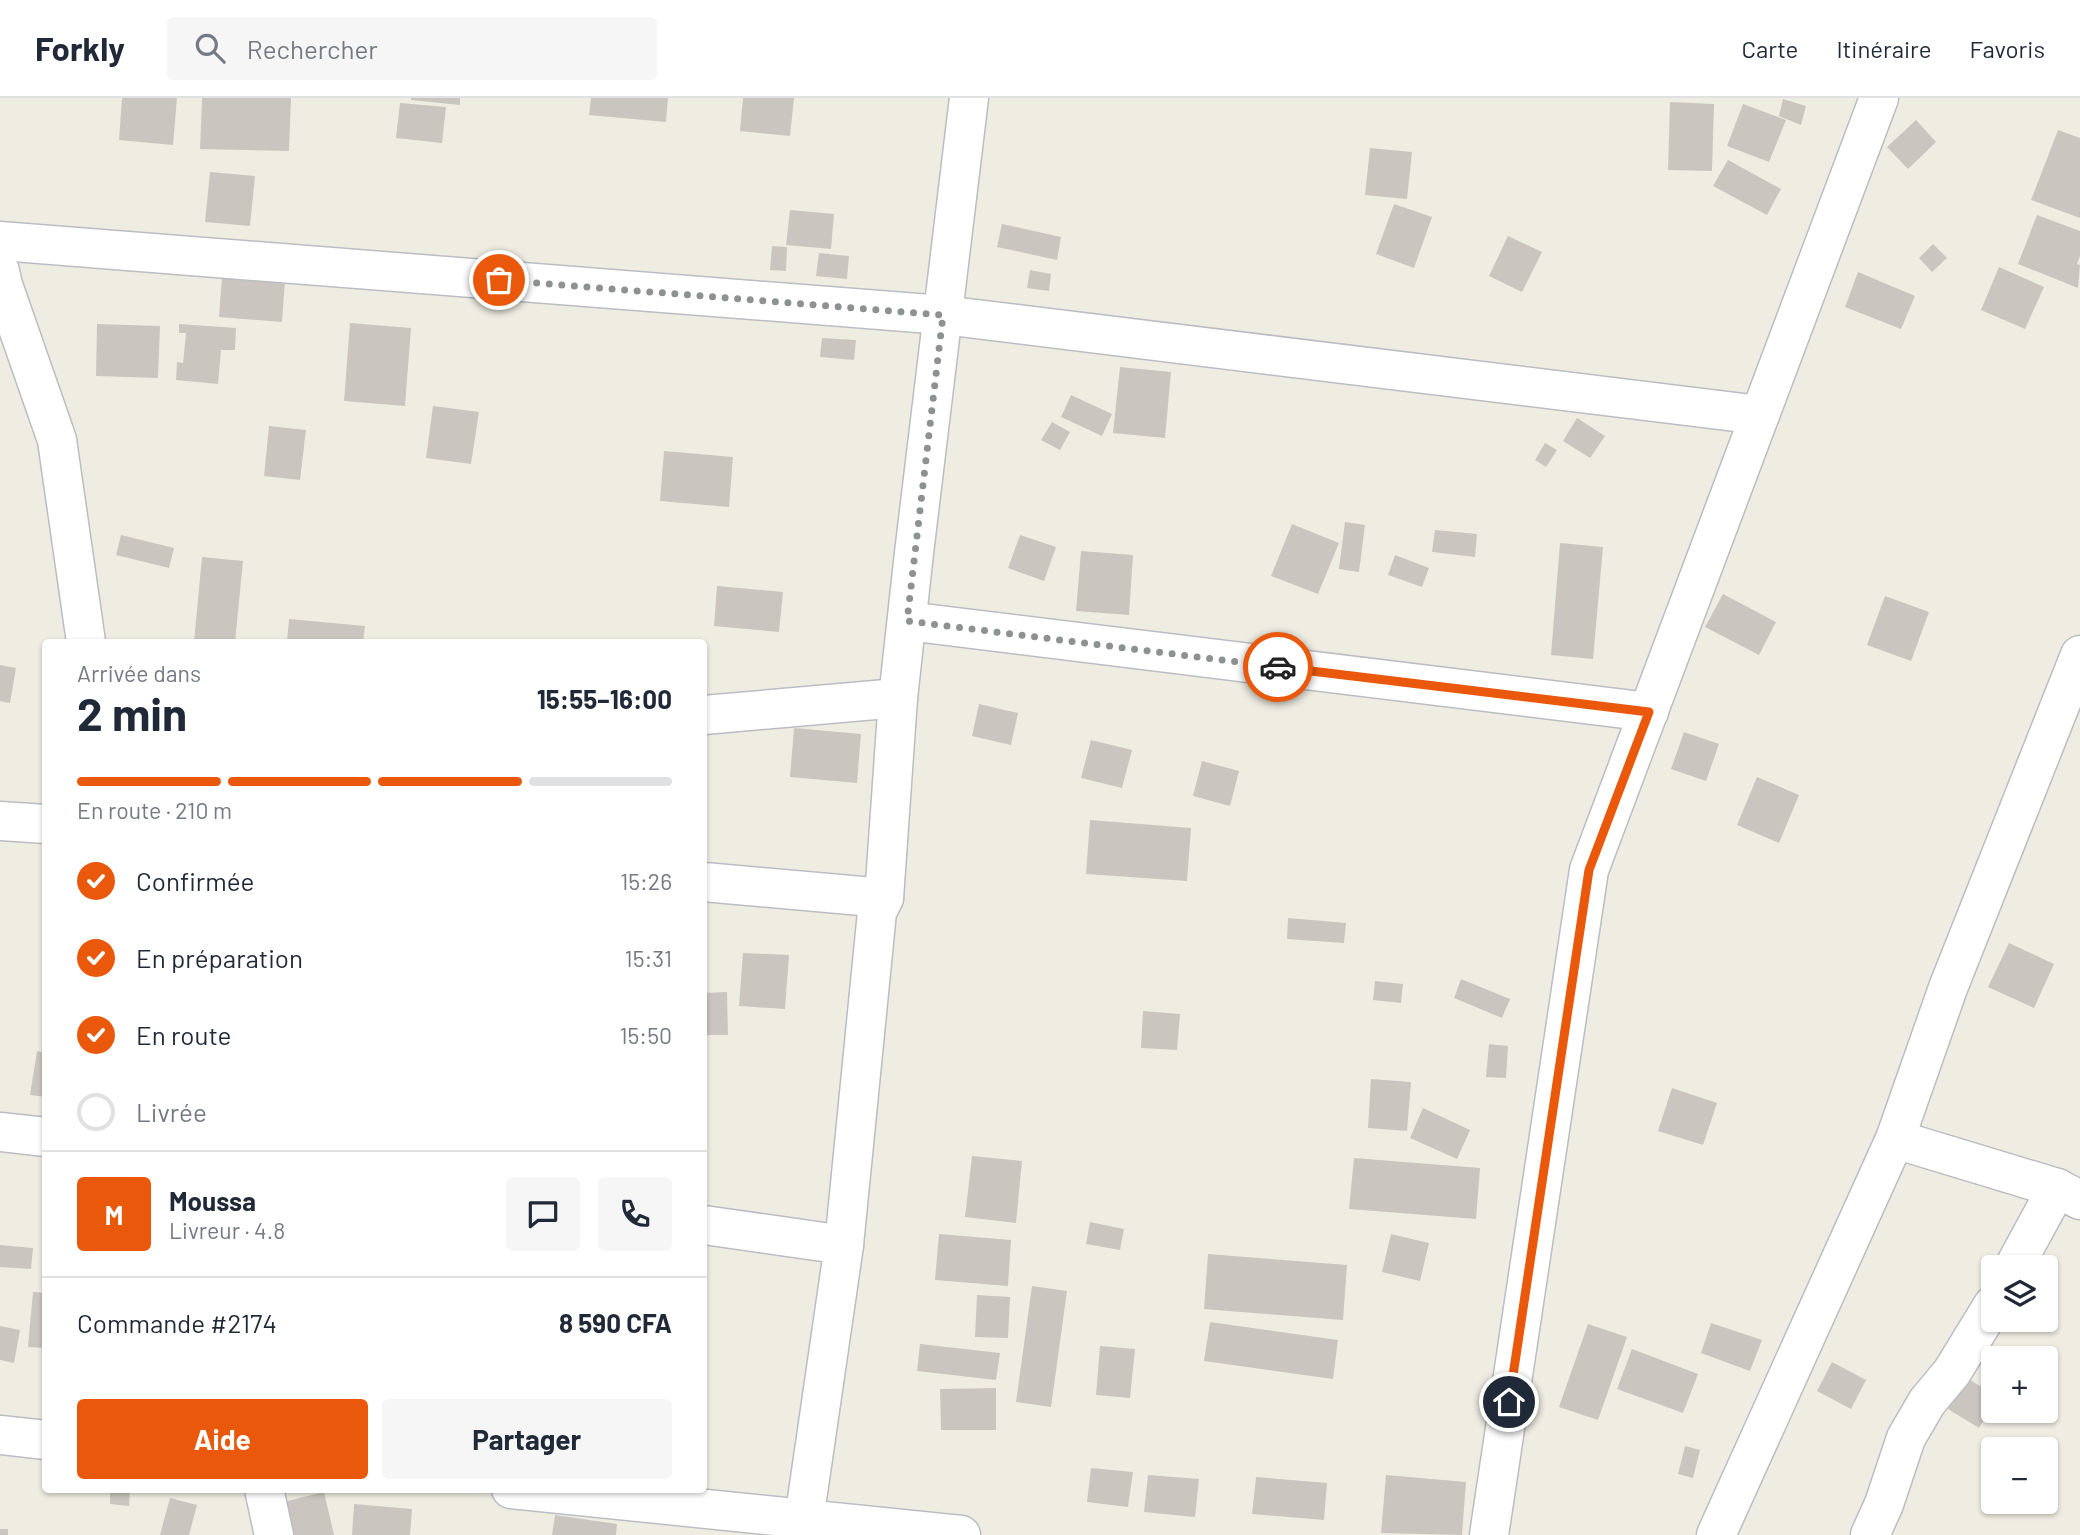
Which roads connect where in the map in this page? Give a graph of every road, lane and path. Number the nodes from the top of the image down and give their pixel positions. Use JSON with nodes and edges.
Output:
{"nodes":[{"id":1,"x":969,"y":98,"type":"edge"},
{"id":2,"x":1879,"y":98,"type":"edge"},
{"id":3,"x":0,"y":241,"type":"edge"},
{"id":4,"x":0,"y":271,"type":"edge"},
{"id":5,"x":943,"y":315,"type":"junction"},
{"id":6,"x":1760,"y":415,"type":"junction"},
{"id":7,"x":907,"y":621,"type":"junction"},
{"id":8,"x":86,"y":639,"type":"edge"},
{"id":9,"x":2080,"y":655,"type":"edge"},
{"id":10,"x":898,"y":698,"type":"junction"},
{"id":11,"x":1649,"y":712,"type":"junction"},
{"id":12,"x":707,"y":715,"type":"edge"},
{"id":13,"x":0,"y":821,"type":"edge"},
{"id":14,"x":42,"y":824,"type":"edge"},
{"id":15,"x":707,"y":882,"type":"edge"},
{"id":16,"x":884,"y":898,"type":"junction"},
{"id":17,"x":0,"y":1132,"type":"edge"},
{"id":18,"x":42,"y":1137,"type":"edge"},
{"id":19,"x":1895,"y":1139,"type":"junction"},
{"id":20,"x":2068,"y":1194,"type":"edge"},
{"id":21,"x":707,"y":1225,"type":"edge"},
{"id":22,"x":844,"y":1245,"type":"junction"},
{"id":23,"x":2023,"y":1255,"type":"edge"},
{"id":24,"x":1981,"y":1325,"type":"edge"},
{"id":25,"x":0,"y":1435,"type":"edge"},
{"id":26,"x":42,"y":1440,"type":"edge"},
{"id":27,"x":265,"y":1493,"type":"edge"},
{"id":28,"x":549,"y":1493,"type":"edge"},
{"id":29,"x":804,"y":1520,"type":"junction"},
{"id":30,"x":274,"y":1535,"type":"edge"},
{"id":31,"x":961,"y":1535,"type":"edge"},
{"id":32,"x":1489,"y":1535,"type":"edge"},
{"id":33,"x":1716,"y":1535,"type":"edge"},
{"id":34,"x":1870,"y":1535,"type":"edge"}],
"edges":[{"from":1,"to":5,"type":"street"},
{"from":2,"to":6,"type":"street"},
{"from":3,"to":5,"type":"street"},
{"from":4,"to":8,"type":"street"},
{"from":5,"to":6,"type":"street"},
{"from":5,"to":7,"type":"street"},
{"from":6,"to":11,"type":"street"},
{"from":7,"to":10,"type":"street"},
{"from":7,"to":11,"type":"street"},
{"from":9,"to":19,"type":"street"},
{"from":10,"to":12,"type":"street"},
{"from":10,"to":16,"type":"street"},
{"from":11,"to":32,"type":"street"},
{"from":13,"to":14,"type":"street"},
{"from":15,"to":16,"type":"street"},
{"from":16,"to":22,"type":"street"},
{"from":17,"to":18,"type":"street"},
{"from":19,"to":20,"type":"street"},
{"from":19,"to":33,"type":"street"},
{"from":20,"to":23,"type":"street"},
{"from":21,"to":22,"type":"street"},
{"from":22,"to":29,"type":"street"},
{"from":24,"to":34,"type":"street"},
{"from":25,"to":26,"type":"street"},
{"from":27,"to":30,"type":"street"},
{"from":28,"to":29,"type":"street"},
{"from":29,"to":31,"type":"street"}]}
